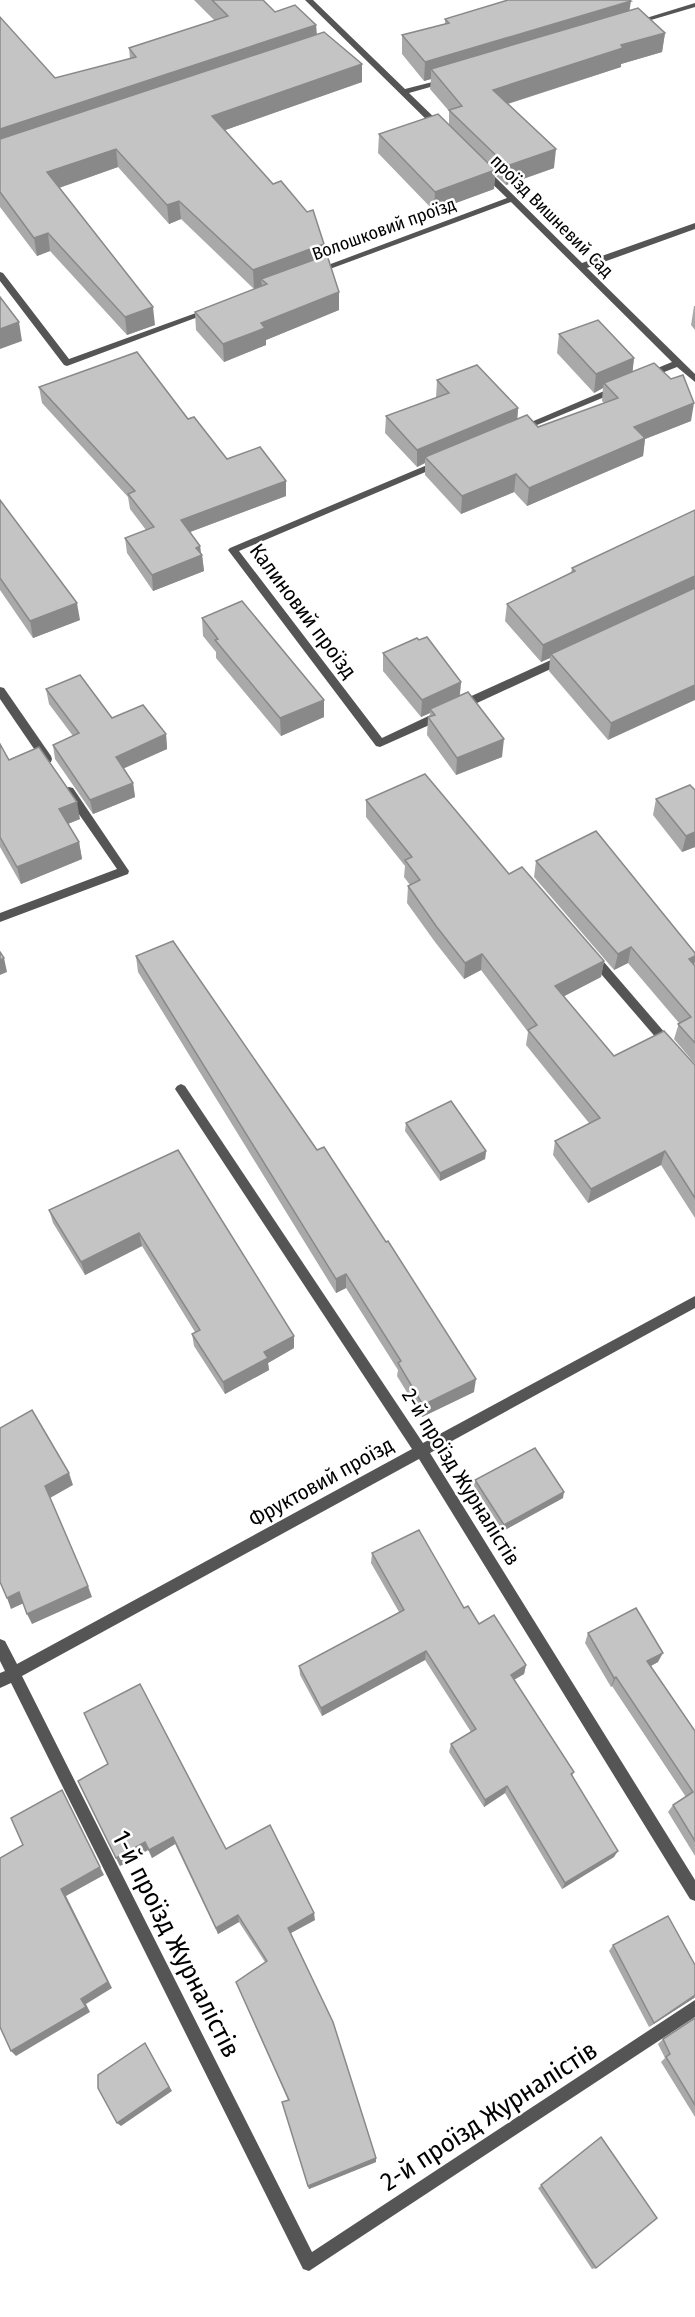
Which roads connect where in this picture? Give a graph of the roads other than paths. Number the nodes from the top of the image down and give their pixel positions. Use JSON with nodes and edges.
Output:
{"nodes":[{"id":1,"x":309,"y":0,"type":"edge"},
{"id":2,"x":695,"y":5,"type":"edge"},
{"id":3,"x":628,"y":25,"type":"edge"},
{"id":4,"x":348,"y":38,"type":"junction"},
{"id":5,"x":337,"y":42,"type":"edge"},
{"id":6,"x":459,"y":76,"type":"edge"},
{"id":7,"x":403,"y":92,"type":"junction"},
{"id":8,"x":445,"y":134,"type":"edge"},
{"id":9,"x":479,"y":166,"type":"edge"},
{"id":10,"x":512,"y":199,"type":"junction"},
{"id":11,"x":695,"y":226,"type":"edge"},
{"id":12,"x":580,"y":267,"type":"junction"},
{"id":13,"x":312,"y":273,"type":"edge"},
{"id":14,"x":0,"y":275,"type":"edge"},
{"id":15,"x":223,"y":306,"type":"edge"},
{"id":16,"x":678,"y":363,"type":"junction"},
{"id":17,"x":695,"y":379,"type":"edge"},
{"id":18,"x":635,"y":381,"type":"edge"},
{"id":19,"x":624,"y":385,"type":"edge"},
{"id":20,"x":515,"y":431,"type":"edge"},
{"id":21,"x":450,"y":458,"type":"edge"},
{"id":22,"x":575,"y":652,"type":"edge"},
{"id":23,"x":0,"y":691,"type":"edge"},
{"id":24,"x":52,"y":767,"type":"edge"},
{"id":25,"x":65,"y":786,"type":"edge"},
{"id":26,"x":0,"y":918,"type":"edge"},
{"id":27,"x":588,"y":951,"type":"edge"},
{"id":28,"x":680,"y":1057,"type":"edge"},
{"id":29,"x":181,"y":1089,"type":"dead end"},
{"id":30,"x":695,"y":1302,"type":"edge"},
{"id":31,"x":421,"y":1451,"type":"junction"},
{"id":32,"x":0,"y":1646,"type":"edge"},
{"id":33,"x":14,"y":1675,"type":"junction"},
{"id":34,"x":0,"y":1681,"type":"edge"},
{"id":35,"x":695,"y":1894,"type":"edge"},
{"id":36,"x":695,"y":2008,"type":"edge"},
{"id":37,"x":309,"y":2263,"type":"joint"}],
"edges":[{"from":1,"to":4,"type":"street"},
{"from":2,"to":3,"type":"street"},
{"from":4,"to":5,"type":"street"},
{"from":4,"to":7,"type":"street"},
{"from":6,"to":7,"type":"street"},
{"from":7,"to":8,"type":"street"},
{"from":9,"to":10,"type":"street","name":"проїзд Вишневий Сад"},
{"from":10,"to":12,"type":"street","name":"проїзд Вишневий Сад"},
{"from":10,"to":13,"type":"street","name":"Волошковий проїзд"},
{"from":11,"to":12,"type":"street"},
{"from":12,"to":16,"type":"street","name":"проїзд Вишневий Сад"},
{"from":14,"to":15,"type":"street"},
{"from":16,"to":17,"type":"street","name":"проїзд Вишневий Сад"},
{"from":16,"to":18,"type":"street"},
{"from":19,"to":20,"type":"street"},
{"from":21,"to":22,"type":"street","name":"Калиновий проїзд"},
{"from":23,"to":24,"type":"street"},
{"from":25,"to":26,"type":"street"},
{"from":27,"to":28,"type":"street"},
{"from":29,"to":31,"type":"street","name":"2-й проїзд Журналістів"},
{"from":30,"to":31,"type":"street","name":"Фруктовий проїзд"},
{"from":31,"to":33,"type":"street","name":"Фруктовий проїзд"},
{"from":31,"to":35,"type":"street","name":"2-й проїзд Журналістів"},
{"from":32,"to":33,"type":"street","name":"1-й проїзд Журналістів"},
{"from":33,"to":34,"type":"street","name":"Фруктовий проїзд"},
{"from":33,"to":37,"type":"street","name":"1-й проїзд Журналістів"},
{"from":36,"to":37,"type":"street","name":"2-й проїзд Журналістів"}]}
